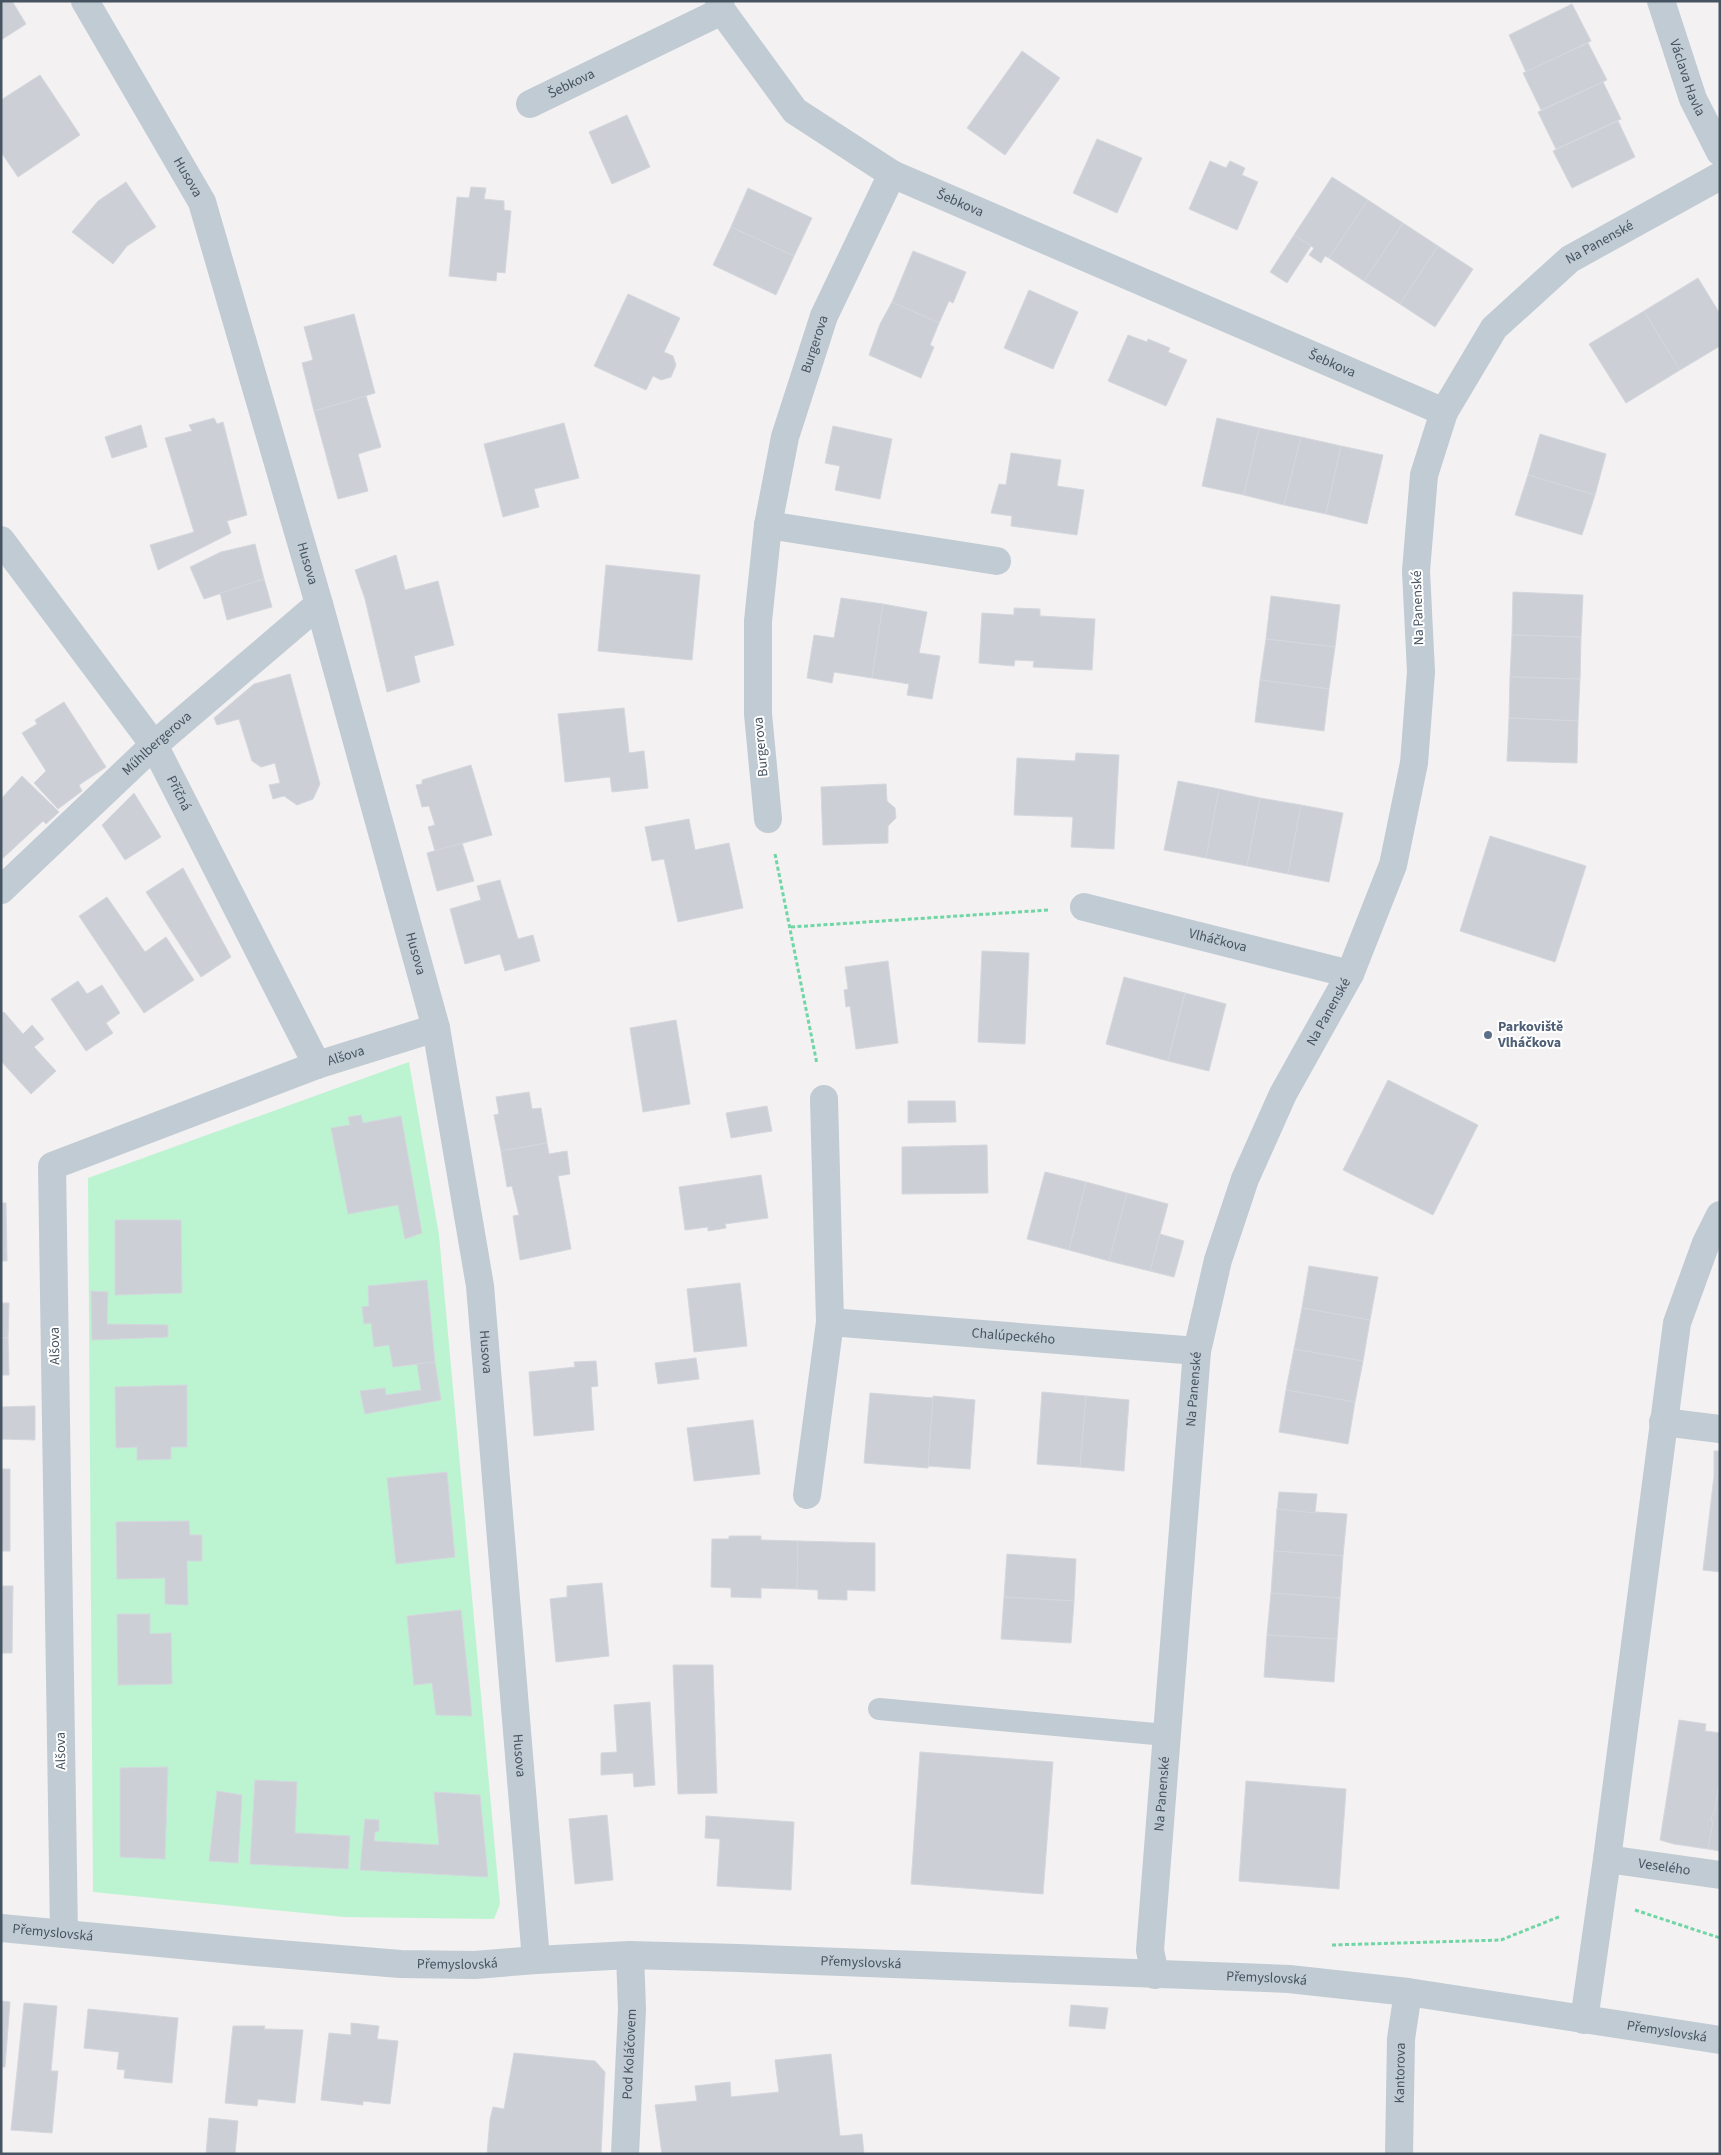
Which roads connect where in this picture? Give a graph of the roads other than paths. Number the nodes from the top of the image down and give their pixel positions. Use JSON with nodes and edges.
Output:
{"nodes":[{"id":1,"x":84,"y":1,"type":"edge"},
{"id":2,"x":1661,"y":1,"type":"edge"},
{"id":3,"x":721,"y":6,"type":"edge"},
{"id":4,"x":530,"y":104,"type":"dead end"},
{"id":5,"x":1720,"y":152,"type":"edge"},
{"id":6,"x":892,"y":174,"type":"junction"},
{"id":7,"x":1720,"y":176,"type":"edge"},
{"id":8,"x":1444,"y":412,"type":"junction"},
{"id":9,"x":768,"y":525,"type":"junction"},
{"id":10,"x":2,"y":542,"type":"edge"},
{"id":11,"x":997,"y":561,"type":"dead end"},
{"id":12,"x":319,"y":604,"type":"junction"},
{"id":13,"x":154,"y":745,"type":"junction"},
{"id":14,"x":768,"y":819,"type":"road end"},
{"id":15,"x":1,"y":890,"type":"edge"},
{"id":16,"x":1084,"y":907,"type":"road end"},
{"id":17,"x":1350,"y":974,"type":"junction"},
{"id":18,"x":436,"y":1028,"type":"junction"},
{"id":19,"x":317,"y":1065,"type":"junction"},
{"id":20,"x":824,"y":1099,"type":"road end"},
{"id":21,"x":1720,"y":1215,"type":"edge"},
{"id":22,"x":830,"y":1322,"type":"junction"},
{"id":23,"x":1196,"y":1350,"type":"junction"},
{"id":24,"x":1663,"y":1422,"type":"junction"},
{"id":25,"x":1720,"y":1429,"type":"edge"},
{"id":26,"x":807,"y":1495,"type":"dead end"},
{"id":27,"x":879,"y":1710,"type":"dead end"},
{"id":28,"x":1166,"y":1735,"type":"junction"},
{"id":29,"x":1608,"y":1859,"type":"junction"},
{"id":30,"x":1720,"y":1875,"type":"edge"},
{"id":31,"x":1,"y":1928,"type":"edge"},
{"id":32,"x":64,"y":1934,"type":"junction"},
{"id":33,"x":630,"y":1955,"type":"junction"},
{"id":34,"x":536,"y":1960,"type":"junction"},
{"id":35,"x":1155,"y":1975,"type":"junction"},
{"id":36,"x":1408,"y":1992,"type":"junction"},
{"id":37,"x":1584,"y":2020,"type":"junction"},
{"id":38,"x":1720,"y":2040,"type":"edge"},
{"id":39,"x":626,"y":2154,"type":"edge"},
{"id":40,"x":1399,"y":2154,"type":"edge"}],
"edges":[{"from":1,"to":12,"type":"street","name":"Husova"},
{"from":2,"to":5,"type":"street","name":"Václava Havla"},
{"from":3,"to":4,"type":"street","name":"Šebkova"},
{"from":3,"to":6,"type":"street","name":"Šebkova"},
{"from":6,"to":8,"type":"street","name":"Šebkova"},
{"from":6,"to":9,"type":"street","name":"Burgerova"},
{"from":7,"to":8,"type":"street","name":"Na Panenské"},
{"from":8,"to":17,"type":"street","name":"Na Panenské"},
{"from":9,"to":11,"type":"street"},
{"from":9,"to":14,"type":"street","name":"Burgerova"},
{"from":10,"to":13,"type":"street","name":"Příčná"},
{"from":12,"to":13,"type":"street","name":"Műhlbergerova"},
{"from":12,"to":18,"type":"street","name":"Husova"},
{"from":13,"to":15,"type":"street","name":"Műhlbergerova"},
{"from":13,"to":19,"type":"street","name":"Příčná"},
{"from":16,"to":17,"type":"street","name":"Vlháčkova"},
{"from":17,"to":23,"type":"street","name":"Na Panenské"},
{"from":18,"to":19,"type":"street","name":"Alšova"},
{"from":18,"to":34,"type":"street","name":"Husova"},
{"from":19,"to":32,"type":"street","name":"Alšova"},
{"from":20,"to":22,"type":"street"},
{"from":21,"to":24,"type":"street"},
{"from":22,"to":23,"type":"street","name":"Chalúpeckého"},
{"from":22,"to":26,"type":"street"},
{"from":23,"to":28,"type":"street","name":"Na Panenské"},
{"from":24,"to":25,"type":"street"},
{"from":24,"to":29,"type":"street"},
{"from":27,"to":28,"type":"lane"},
{"from":28,"to":35,"type":"street","name":"Na Panenské"},
{"from":29,"to":30,"type":"street","name":"Veselého"},
{"from":29,"to":37,"type":"street"},
{"from":31,"to":32,"type":"street","name":"Přemyslovská"},
{"from":32,"to":34,"type":"street","name":"Přemyslovská"},
{"from":33,"to":34,"type":"street","name":"Přemyslovská"},
{"from":33,"to":35,"type":"street","name":"Přemyslovská"},
{"from":33,"to":39,"type":"street","name":"Pod Koláčovem"},
{"from":35,"to":36,"type":"street","name":"Přemyslovská"},
{"from":36,"to":37,"type":"street","name":"Přemyslovská"},
{"from":36,"to":40,"type":"street","name":"Kantorova"},
{"from":37,"to":38,"type":"street","name":"Přemyslovská"}]}
